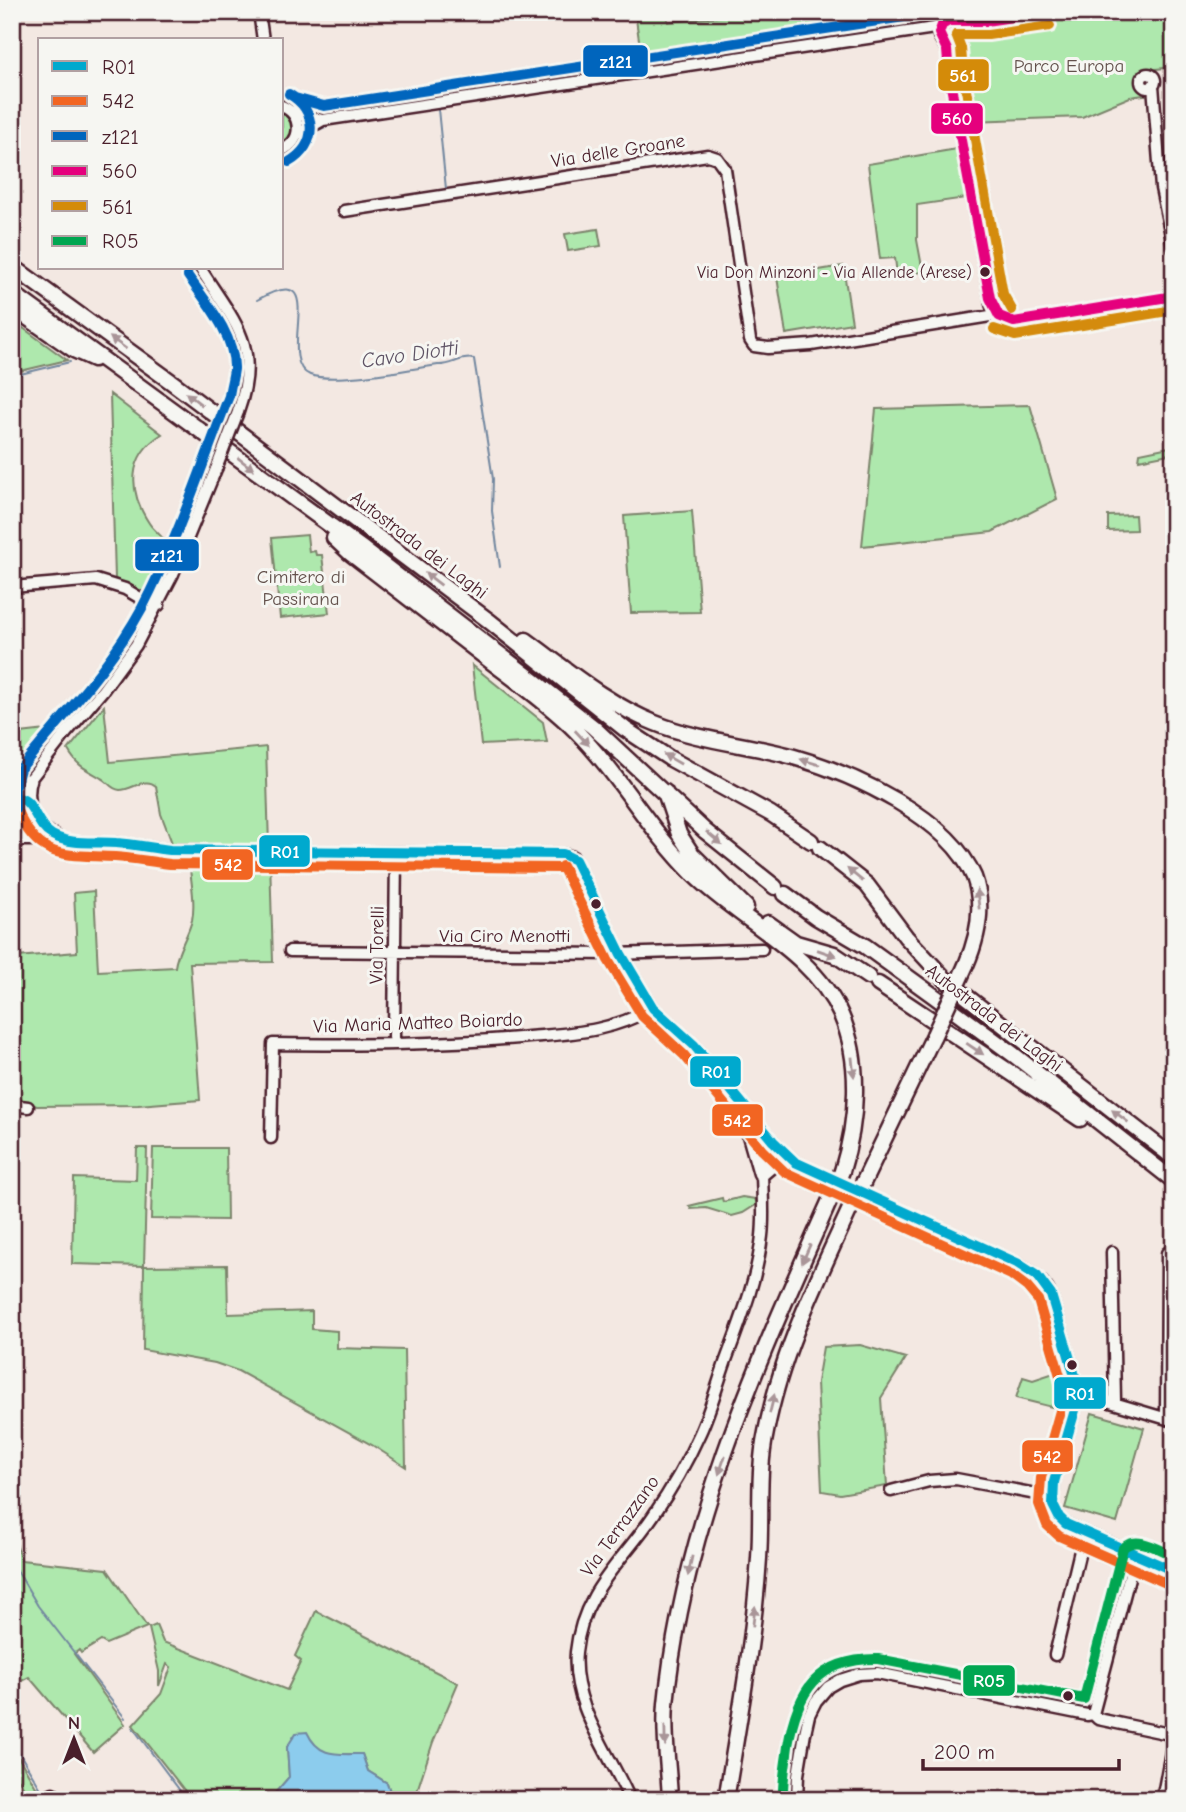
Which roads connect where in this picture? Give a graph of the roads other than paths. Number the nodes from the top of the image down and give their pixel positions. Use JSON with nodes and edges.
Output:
{"nodes":[{"id":1,"x":259,"y":12,"type":"edge"},
{"id":2,"x":940,"y":12,"type":"edge"},
{"id":3,"x":1048,"y":12,"type":"edge"},
{"id":4,"x":951,"y":24,"type":"edge"},
{"id":5,"x":893,"y":33,"type":"junction"},
{"id":6,"x":263,"y":38,"type":"edge"},
{"id":7,"x":942,"y":41,"type":"junction"},
{"id":8,"x":957,"y":45,"type":"junction"},
{"id":9,"x":1153,"y":85,"type":"dead end"},
{"id":10,"x":952,"y":86,"type":"junction"},
{"id":11,"x":285,"y":106,"type":"edge"},
{"id":12,"x":323,"y":120,"type":"junction"},
{"id":13,"x":297,"y":135,"type":"junction"},
{"id":14,"x":284,"y":149,"type":"edge"},
{"id":15,"x":344,"y":211,"type":"dead end"},
{"id":16,"x":1174,"y":250,"type":"edge"},
{"id":17,"x":12,"y":258,"type":"edge"},
{"id":18,"x":18,"y":270,"type":"edge"},
{"id":19,"x":201,"y":270,"type":"edge"},
{"id":20,"x":12,"y":293,"type":"edge"},
{"id":21,"x":1174,"y":296,"type":"edge"},
{"id":22,"x":12,"y":307,"type":"edge"},
{"id":23,"x":996,"y":317,"type":"junction"},
{"id":24,"x":124,"y":373,"type":"junction"},
{"id":25,"x":304,"y":508,"type":"junction"},
{"id":26,"x":12,"y":587,"type":"edge"},
{"id":27,"x":147,"y":602,"type":"junction"},
{"id":28,"x":159,"y":605,"type":"junction"},
{"id":29,"x":154,"y":615,"type":"junction"},
{"id":30,"x":488,"y":620,"type":"junction"},
{"id":31,"x":32,"y":777,"type":"junction"},
{"id":32,"x":664,"y":791,"type":"junction"},
{"id":33,"x":12,"y":798,"type":"edge"},
{"id":34,"x":31,"y":807,"type":"junction"},
{"id":35,"x":17,"y":823,"type":"edge"},
{"id":36,"x":12,"y":830,"type":"edge"},
{"id":37,"x":12,"y":839,"type":"edge"},
{"id":38,"x":54,"y":840,"type":"junction"},
{"id":39,"x":75,"y":842,"type":"junction"},
{"id":40,"x":396,"y":853,"type":"junction"},
{"id":41,"x":762,"y":949,"type":"dead end"},
{"id":42,"x":290,"y":951,"type":"dead end"},
{"id":43,"x":394,"y":953,"type":"junction"},
{"id":44,"x":621,"y":954,"type":"junction"},
{"id":45,"x":653,"y":1008,"type":"junction"},
{"id":46,"x":394,"y":1037,"type":"dead end"},
{"id":47,"x":735,"y":1094,"type":"junction"},
{"id":48,"x":12,"y":1105,"type":"edge"},
{"id":49,"x":28,"y":1107,"type":"dead end"},
{"id":50,"x":764,"y":1130,"type":"junction"},
{"id":51,"x":271,"y":1138,"type":"dead end"},
{"id":52,"x":752,"y":1145,"type":"junction"},
{"id":53,"x":1174,"y":1158,"type":"edge"},
{"id":54,"x":795,"y":1162,"type":"junction"},
{"id":55,"x":1153,"y":1165,"type":"junction"},
{"id":56,"x":763,"y":1175,"type":"junction"},
{"id":57,"x":1174,"y":1181,"type":"edge"},
{"id":58,"x":763,"y":1191,"type":"junction"},
{"id":59,"x":1112,"y":1252,"type":"dead end"},
{"id":60,"x":1167,"y":1253,"type":"dead end"},
{"id":61,"x":1080,"y":1392,"type":"junction"},
{"id":62,"x":1115,"y":1401,"type":"junction"},
{"id":63,"x":1170,"y":1420,"type":"edge"},
{"id":64,"x":891,"y":1491,"type":"dead end"},
{"id":65,"x":1052,"y":1496,"type":"junction"},
{"id":66,"x":1084,"y":1534,"type":"junction"},
{"id":67,"x":1135,"y":1555,"type":"junction"},
{"id":68,"x":1174,"y":1571,"type":"edge"},
{"id":69,"x":1055,"y":1655,"type":"dead end"},
{"id":70,"x":1094,"y":1714,"type":"junction"},
{"id":71,"x":1174,"y":1735,"type":"edge"},
{"id":72,"x":52,"y":1793,"type":"dead end"},
{"id":73,"x":39,"y":1800,"type":"edge"},
{"id":74,"x":630,"y":1800,"type":"edge"},
{"id":75,"x":670,"y":1800,"type":"edge"},
{"id":76,"x":726,"y":1800,"type":"edge"},
{"id":77,"x":797,"y":1800,"type":"edge"},
{"id":78,"x":1162,"y":1800,"type":"edge"}],
"edges":[{"from":1,"to":6,"type":"street"},
{"from":2,"to":4,"type":"street"},
{"from":3,"to":4,"type":"street"},
{"from":4,"to":5,"type":"street"},
{"from":4,"to":7,"type":"street"},
{"from":4,"to":8,"type":"street"},
{"from":5,"to":7,"type":"street"},
{"from":5,"to":12,"type":"street"},
{"from":7,"to":8,"type":"street"},
{"from":7,"to":10,"type":"street"},
{"from":8,"to":10,"type":"street"},
{"from":9,"to":16,"type":"street"},
{"from":10,"to":23,"type":"street"},
{"from":11,"to":12,"type":"street"},
{"from":11,"to":13,"type":"street"},
{"from":12,"to":13,"type":"street"},
{"from":13,"to":14,"type":"street"},
{"from":15,"to":23,"type":"street","name":"Via delle Groane"},
{"from":17,"to":18,"type":"highway","name":"Autostrada dei Laghi"},
{"from":30,"to":18,"type":"highway","name":"Autostrada dei Laghi","one_way":true},
{"from":19,"to":28,"type":"street","bridge":true},
{"from":20,"to":24,"type":"highway","name":"Autostrada dei Laghi"},
{"from":21,"to":23,"type":"street"},
{"from":22,"to":24,"type":"highway"},
{"from":24,"to":25,"type":"highway","name":"Autostrada dei Laghi","one_way":true},
{"from":25,"to":32,"type":"highway","name":"Autostrada dei Laghi"},
{"from":25,"to":75,"type":"highway","one_way":true,"bridge":true},
{"from":26,"to":27,"type":"street"},
{"from":27,"to":28,"type":"street"},
{"from":27,"to":29,"type":"street"},
{"from":28,"to":29,"type":"street"},
{"from":29,"to":31,"type":"street"},
{"from":53,"to":30,"type":"highway","name":"Autostrada dei Laghi","one_way":true},
{"from":76,"to":30,"type":"highway","one_way":true,"bridge":true},
{"from":31,"to":33,"type":"street"},
{"from":31,"to":34,"type":"street"},
{"from":32,"to":55,"type":"highway","name":"Autostrada dei Laghi","one_way":true},
{"from":32,"to":55,"type":"highway","one_way":true},
{"from":33,"to":34,"type":"street"},
{"from":34,"to":35,"type":"street"},
{"from":34,"to":39,"type":"street"},
{"from":35,"to":36,"type":"street"},
{"from":35,"to":38,"type":"street"},
{"from":37,"to":38,"type":"street"},
{"from":38,"to":39,"type":"street"},
{"from":39,"to":40,"type":"street"},
{"from":40,"to":43,"type":"street","name":"Via Torelli"},
{"from":40,"to":44,"type":"street"},
{"from":41,"to":44,"type":"street","name":"Via Ciro Menotti"},
{"from":42,"to":43,"type":"street","name":"Via Ciro Menotti"},
{"from":43,"to":44,"type":"street","name":"Via Ciro Menotti"},
{"from":43,"to":46,"type":"street","name":"Via Torelli"},
{"from":44,"to":45,"type":"street"},
{"from":45,"to":47,"type":"street"},
{"from":45,"to":51,"type":"street","name":"Via Maria Matteo Boiardo"},
{"from":47,"to":50,"type":"street"},
{"from":47,"to":52,"type":"street","name":"Via Terrazzano"},
{"from":48,"to":49,"type":"street"},
{"from":50,"to":52,"type":"street"},
{"from":50,"to":54,"type":"street"},
{"from":50,"to":56,"type":"street","name":"Via Terrazzano"},
{"from":52,"to":58,"type":"street","name":"Via Terrazzano"},
{"from":54,"to":56,"type":"street"},
{"from":54,"to":61,"type":"street"},
{"from":55,"to":57,"type":"highway","name":"Autostrada dei Laghi"},
{"from":56,"to":58,"type":"street","name":"Via Terrazzano"},
{"from":58,"to":74,"type":"street","name":"Via Terrazzano"},
{"from":59,"to":62,"type":"street"},
{"from":60,"to":63,"type":"street"},
{"from":61,"to":62,"type":"street"},
{"from":61,"to":65,"type":"street"},
{"from":62,"to":63,"type":"street"},
{"from":64,"to":65,"type":"street"},
{"from":65,"to":66,"type":"street"},
{"from":66,"to":67,"type":"street"},
{"from":66,"to":69,"type":"street"},
{"from":67,"to":68,"type":"street"},
{"from":67,"to":70,"type":"street"},
{"from":70,"to":71,"type":"street"},
{"from":70,"to":77,"type":"street"},
{"from":71,"to":78,"type":"street"},
{"from":72,"to":73,"type":"street"}]}
